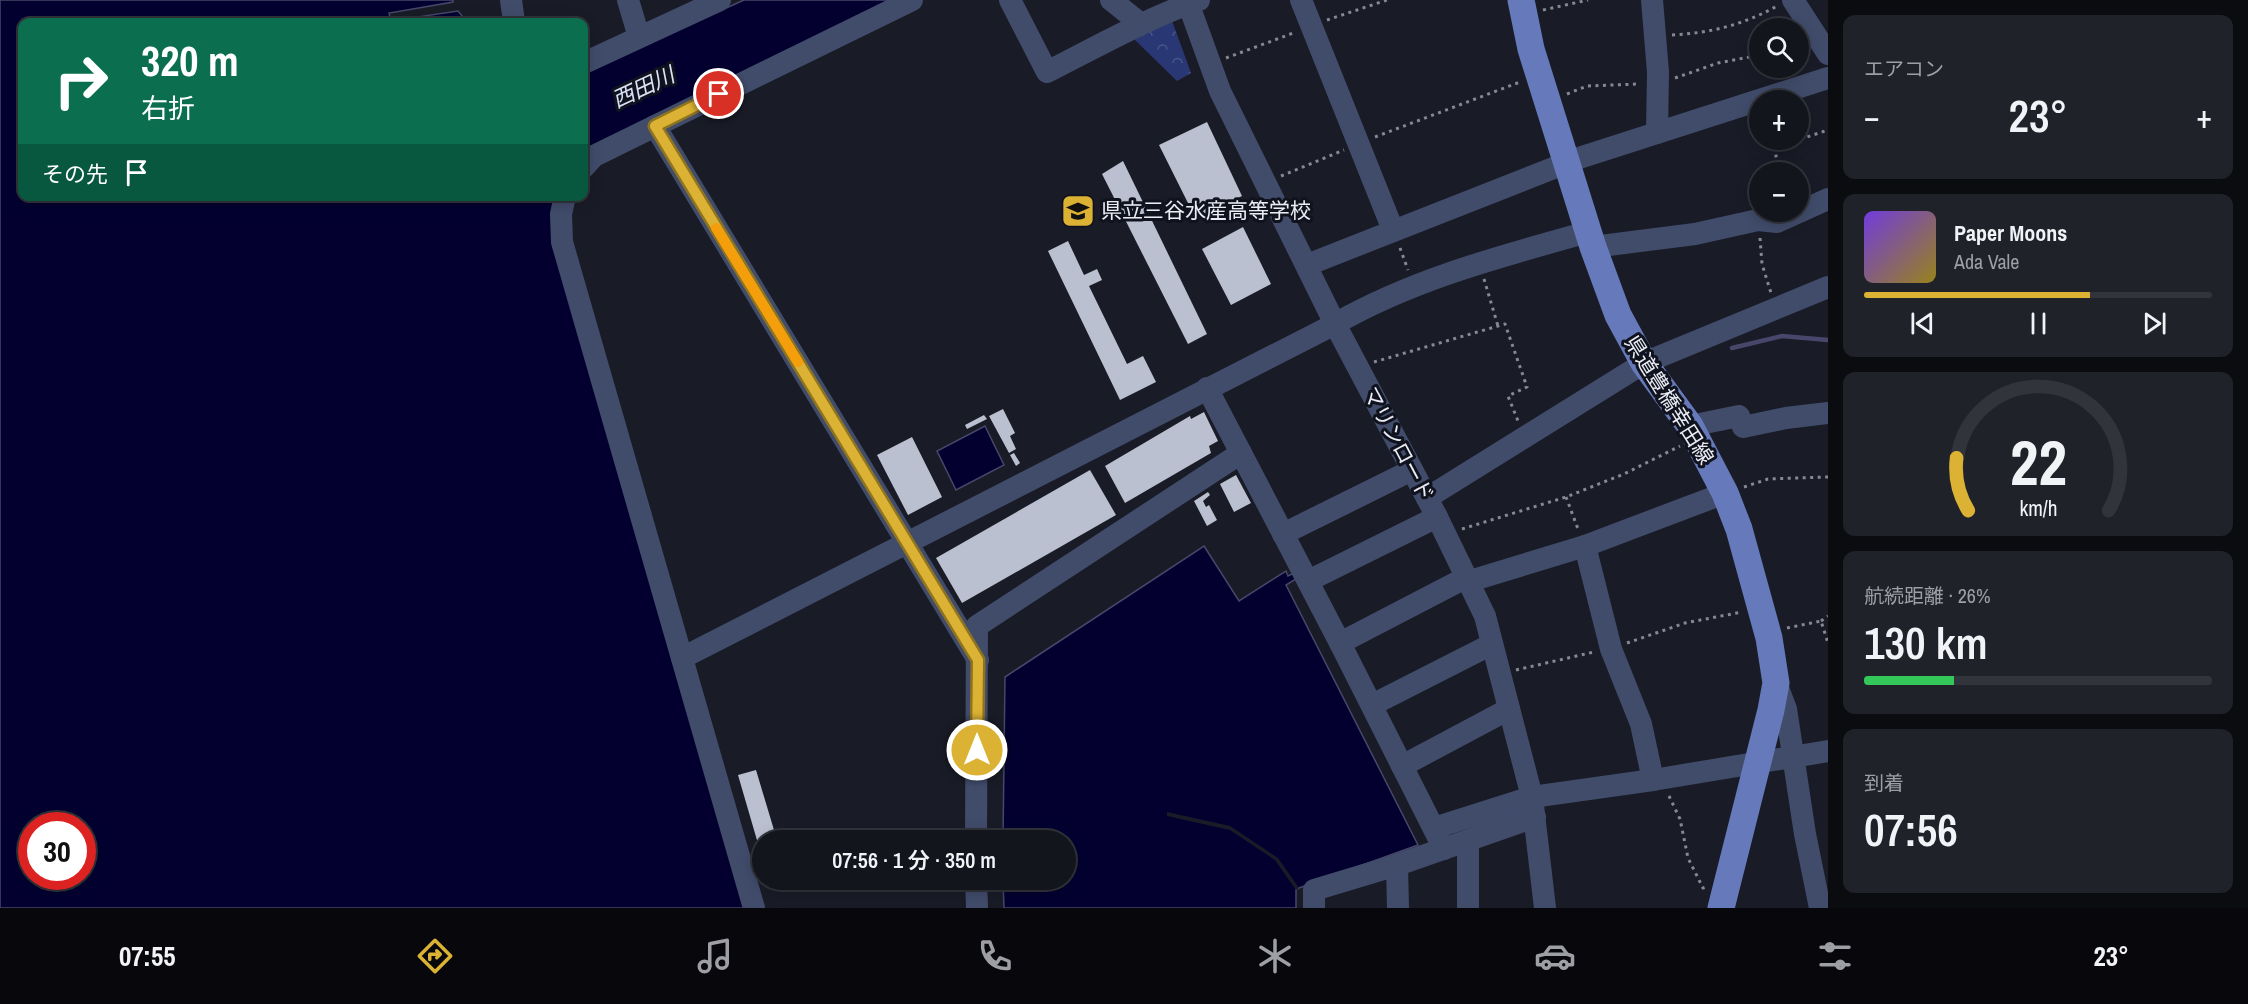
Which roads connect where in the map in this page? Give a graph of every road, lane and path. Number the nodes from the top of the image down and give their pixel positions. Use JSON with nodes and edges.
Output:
{"nodes":[{"id":1,"x":511,"y":0,"type":"edge"},
{"id":2,"x":628,"y":0,"type":"edge"},
{"id":3,"x":720,"y":0,"type":"edge"},
{"id":4,"x":912,"y":0,"type":"edge"},
{"id":5,"x":1010,"y":0,"type":"edge"},
{"id":6,"x":1111,"y":0,"type":"edge"},
{"id":7,"x":1301,"y":0,"type":"edge"},
{"id":8,"x":1588,"y":0,"type":"edge"},
{"id":9,"x":1652,"y":0,"type":"edge"},
{"id":10,"x":1191,"y":1,"type":"edge"},
{"id":11,"x":1786,"y":2,"type":"edge"},
{"id":12,"x":1522,"y":7,"type":"edge"},
{"id":13,"x":513,"y":18,"type":"edge"},
{"id":14,"x":1141,"y":24,"type":"junction"},
{"id":15,"x":1655,"y":36,"type":"junction"},
{"id":16,"x":639,"y":38,"type":"junction"},
{"id":17,"x":1828,"y":54,"type":"edge"},
{"id":18,"x":588,"y":61,"type":"edge"},
{"id":19,"x":1539,"y":75,"type":"junction"},
{"id":20,"x":1828,"y":78,"type":"edge"},
{"id":21,"x":655,"y":126,"type":"junction"},
{"id":22,"x":1828,"y":130,"type":"edge"},
{"id":23,"x":1657,"y":133,"type":"junction"},
{"id":24,"x":1359,"y":143,"type":"junction"},
{"id":25,"x":1566,"y":162,"type":"junction"},
{"id":26,"x":1778,"y":162,"type":"edge"},
{"id":27,"x":588,"y":163,"type":"edge"},
{"id":28,"x":1265,"y":183,"type":"junction"},
{"id":29,"x":1828,"y":199,"type":"edge"},
{"id":30,"x":564,"y":201,"type":"edge"},
{"id":31,"x":1809,"y":208,"type":"edge"},
{"id":32,"x":1749,"y":222,"type":"edge"},
{"id":33,"x":1758,"y":222,"type":"edge"},
{"id":34,"x":1393,"y":230,"type":"junction"},
{"id":35,"x":1591,"y":239,"type":"junction"},
{"id":36,"x":1480,"y":264,"type":"junction"},
{"id":37,"x":1307,"y":265,"type":"junction"},
{"id":38,"x":1414,"y":286,"type":"junction"},
{"id":39,"x":1828,"y":287,"type":"edge"},
{"id":40,"x":1775,"y":308,"type":"junction"},
{"id":41,"x":1335,"y":324,"type":"junction"},
{"id":42,"x":1498,"y":326,"type":"junction"},
{"id":43,"x":1644,"y":363,"type":"junction"},
{"id":44,"x":1358,"y":367,"type":"junction"},
{"id":45,"x":1207,"y":388,"type":"junction"},
{"id":46,"x":1828,"y":413,"type":"edge"},
{"id":47,"x":1694,"y":432,"type":"junction"},
{"id":48,"x":1524,"y":438,"type":"junction"},
{"id":49,"x":1241,"y":453,"type":"junction"},
{"id":50,"x":1412,"y":470,"type":"junction"},
{"id":51,"x":1828,"y":477,"type":"edge"},
{"id":52,"x":1725,"y":494,"type":"junction"},
{"id":53,"x":1566,"y":497,"type":"junction"},
{"id":54,"x":1437,"y":517,"type":"junction"},
{"id":55,"x":1283,"y":534,"type":"junction"},
{"id":56,"x":907,"y":543,"type":"junction"},
{"id":57,"x":1585,"y":546,"type":"junction"},
{"id":58,"x":1468,"y":579,"type":"junction"},
{"id":59,"x":1308,"y":581,"type":"junction"},
{"id":60,"x":1828,"y":616,"type":"edge"},
{"id":61,"x":1764,"y":620,"type":"junction"},
{"id":62,"x":1821,"y":621,"type":"junction"},
{"id":63,"x":1340,"y":643,"type":"junction"},
{"id":64,"x":1828,"y":643,"type":"edge"},
{"id":65,"x":1492,"y":644,"type":"junction"},
{"id":66,"x":1611,"y":649,"type":"junction"},
{"id":67,"x":682,"y":658,"type":"junction"},
{"id":68,"x":978,"y":660,"type":"junction"},
{"id":69,"x":1500,"y":674,"type":"junction"},
{"id":70,"x":1776,"y":683,"type":"junction"},
{"id":71,"x":1372,"y":705,"type":"junction"},
{"id":72,"x":1509,"y":709,"type":"junction"},
{"id":73,"x":1828,"y":751,"type":"edge"},
{"id":74,"x":1794,"y":757,"type":"junction"},
{"id":75,"x":1757,"y":762,"type":"junction"},
{"id":76,"x":1402,"y":766,"type":"junction"},
{"id":77,"x":1657,"y":779,"type":"junction"},
{"id":78,"x":1533,"y":807,"type":"junction"},
{"id":79,"x":1434,"y":828,"type":"junction"},
{"id":80,"x":976,"y":830,"type":"edge"},
{"id":81,"x":1468,"y":841,"type":"junction"},
{"id":82,"x":1444,"y":849,"type":"junction"},
{"id":83,"x":1397,"y":865,"type":"junction"},
{"id":84,"x":1728,"y":879,"type":"junction"},
{"id":85,"x":976,"y":890,"type":"edge"},
{"id":86,"x":754,"y":908,"type":"edge"},
{"id":87,"x":977,"y":908,"type":"edge"},
{"id":88,"x":1314,"y":908,"type":"edge"},
{"id":89,"x":1398,"y":908,"type":"edge"},
{"id":90,"x":1468,"y":908,"type":"edge"},
{"id":91,"x":1545,"y":908,"type":"edge"},
{"id":92,"x":1721,"y":908,"type":"edge"},
{"id":93,"x":1820,"y":908,"type":"edge"}],
"edges":[{"from":1,"to":13,"type":"street"},
{"from":2,"to":16,"type":"street"},
{"from":3,"to":16,"type":"street"},
{"from":4,"to":21,"type":"street"},
{"from":5,"to":14,"type":"street"},
{"from":6,"to":14,"type":"street"},
{"from":7,"to":24,"type":"street"},
{"from":8,"to":12,"type":"path"},
{"from":9,"to":15,"type":"street"},
{"from":10,"to":14,"type":"street"},
{"from":10,"to":28,"type":"street","name":"マリンロード"},
{"from":11,"to":15,"type":"path"},
{"from":11,"to":17,"type":"street"},
{"from":12,"to":19,"type":"main road","name":"県道豊橋幸田線"},
{"from":15,"to":23,"type":"street"},
{"from":16,"to":18,"type":"street"},
{"from":19,"to":24,"type":"path"},
{"from":19,"to":25,"type":"main road","name":"県道豊橋幸田線"},
{"from":20,"to":23,"type":"street"},
{"from":21,"to":27,"type":"street"},
{"from":21,"to":56,"type":"street"},
{"from":22,"to":26,"type":"path"},
{"from":23,"to":25,"type":"street"},
{"from":24,"to":28,"type":"path"},
{"from":24,"to":34,"type":"street"},
{"from":25,"to":34,"type":"street"},
{"from":25,"to":35,"type":"main road","name":"県道豊橋幸田線"},
{"from":28,"to":37,"type":"street","name":"マリンロード"},
{"from":29,"to":31,"type":"street"},
{"from":30,"to":67,"type":"street"},
{"from":32,"to":35,"type":"street"},
{"from":33,"to":40,"type":"path"},
{"from":34,"to":37,"type":"street"},
{"from":34,"to":38,"type":"path"},
{"from":35,"to":36,"type":"street"},
{"from":35,"to":43,"type":"main road","name":"県道豊橋幸田線"},
{"from":36,"to":38,"type":"street"},
{"from":36,"to":42,"type":"path"},
{"from":37,"to":41,"type":"street","name":"マリンロード"},
{"from":38,"to":41,"type":"street"},
{"from":39,"to":40,"type":"street"},
{"from":40,"to":43,"type":"street"},
{"from":41,"to":44,"type":"street","name":"マリンロード"},
{"from":41,"to":45,"type":"street"},
{"from":42,"to":44,"type":"path"},
{"from":42,"to":48,"type":"path"},
{"from":43,"to":47,"type":"main road","name":"県道豊橋幸田線"},
{"from":43,"to":48,"type":"street"},
{"from":44,"to":50,"type":"street","name":"マリンロード"},
{"from":45,"to":49,"type":"street"},
{"from":45,"to":56,"type":"street"},
{"from":46,"to":47,"type":"street"},
{"from":47,"to":52,"type":"main road","name":"県道豊橋幸田線"},
{"from":47,"to":53,"type":"path"},
{"from":48,"to":54,"type":"street"},
{"from":49,"to":55,"type":"street"},
{"from":49,"to":68,"type":"street"},
{"from":50,"to":54,"type":"street","name":"マリンロード"},
{"from":50,"to":55,"type":"street"},
{"from":51,"to":52,"type":"path"},
{"from":52,"to":57,"type":"street"},
{"from":52,"to":61,"type":"main road","name":"県道豊橋幸田線"},
{"from":53,"to":54,"type":"path"},
{"from":53,"to":57,"type":"path"},
{"from":54,"to":58,"type":"street","name":"マリンロード"},
{"from":54,"to":59,"type":"street"},
{"from":55,"to":59,"type":"street"},
{"from":56,"to":67,"type":"street"},
{"from":56,"to":68,"type":"street"},
{"from":57,"to":58,"type":"street"},
{"from":57,"to":66,"type":"street"},
{"from":58,"to":63,"type":"street"},
{"from":58,"to":65,"type":"street","name":"マリンロード"},
{"from":59,"to":63,"type":"street"},
{"from":60,"to":62,"type":"path"},
{"from":61,"to":62,"type":"path"},
{"from":61,"to":66,"type":"path"},
{"from":61,"to":70,"type":"main road","name":"県道豊橋幸田線"},
{"from":62,"to":64,"type":"path"},
{"from":63,"to":71,"type":"street"},
{"from":65,"to":69,"type":"street","name":"マリンロード"},
{"from":65,"to":71,"type":"street"},
{"from":66,"to":69,"type":"path"},
{"from":66,"to":77,"type":"street"},
{"from":67,"to":86,"type":"street"},
{"from":68,"to":80,"type":"street"},
{"from":69,"to":72,"type":"street","name":"マリンロード"},
{"from":70,"to":74,"type":"street"},
{"from":70,"to":75,"type":"main road","name":"県道豊橋幸田線"},
{"from":71,"to":76,"type":"street"},
{"from":72,"to":76,"type":"street"},
{"from":72,"to":78,"type":"street","name":"マリンロード"},
{"from":73,"to":74,"type":"street"},
{"from":74,"to":75,"type":"street"},
{"from":74,"to":93,"type":"street"},
{"from":75,"to":77,"type":"street"},
{"from":75,"to":84,"type":"main road","name":"県道豊橋幸田線"},
{"from":76,"to":79,"type":"street"},
{"from":77,"to":78,"type":"street"},
{"from":77,"to":84,"type":"path"},
{"from":78,"to":79,"type":"street"},
{"from":78,"to":81,"type":"street"},
{"from":78,"to":91,"type":"street","name":"マリンロード"},
{"from":79,"to":82,"type":"street"},
{"from":81,"to":82,"type":"street"},
{"from":81,"to":90,"type":"street"},
{"from":82,"to":83,"type":"street"},
{"from":83,"to":88,"type":"street"},
{"from":83,"to":89,"type":"street"},
{"from":84,"to":92,"type":"main road","name":"県道豊橋幸田線"},
{"from":85,"to":87,"type":"street"}]}
